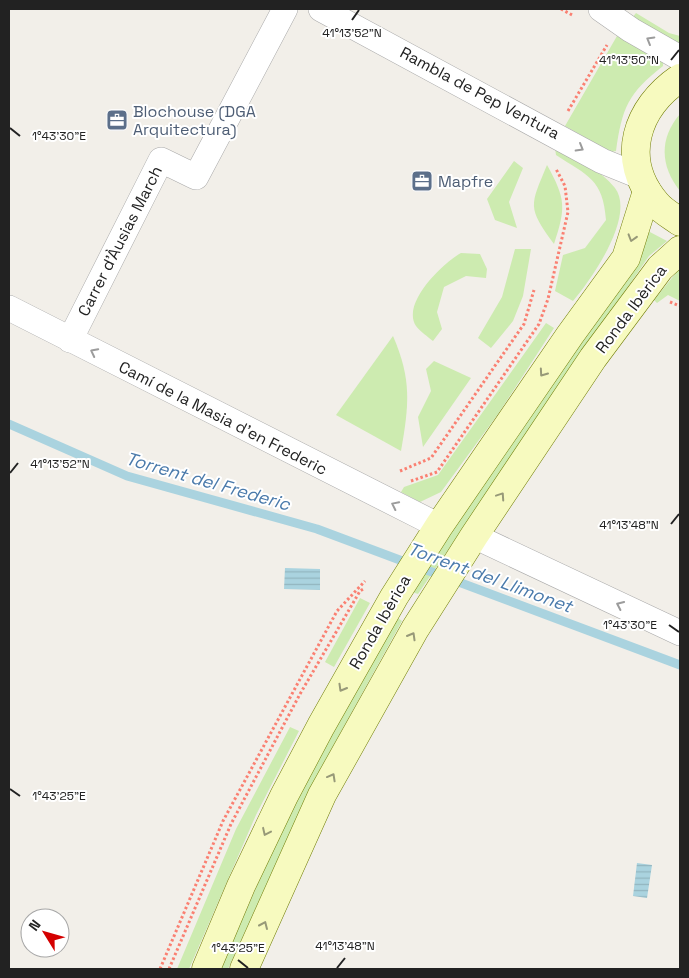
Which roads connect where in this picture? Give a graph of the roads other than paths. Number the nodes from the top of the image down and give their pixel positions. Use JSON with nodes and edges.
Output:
{"nodes":[{"id":1,"x":285,"y":9,"type":"edge"},
{"id":2,"x":322,"y":9,"type":"edge"},
{"id":3,"x":601,"y":9,"type":"edge"},
{"id":4,"x":680,"y":58,"type":"edge"},
{"id":5,"x":680,"y":78,"type":"edge"},
{"id":6,"x":643,"y":183,"type":"junction"},
{"id":7,"x":680,"y":222,"type":"edge"},
{"id":8,"x":680,"y":250,"type":"edge"},
{"id":9,"x":9,"y":308,"type":"edge"},
{"id":10,"x":70,"y":340,"type":"junction"},
{"id":11,"x":439,"y":526,"type":"junction"},
{"id":12,"x":474,"y":536,"type":"junction"},
{"id":13,"x":680,"y":633,"type":"edge"},
{"id":14,"x":206,"y":969,"type":"edge"},
{"id":15,"x":244,"y":969,"type":"edge"}],
"edges":[{"from":1,"to":10,"type":"street","name":"Carrer d'Àusias March"},
{"from":2,"to":6,"type":"street","name":"Rambla de Pep Ventura","one_way":true},
{"from":4,"to":3,"type":"street","one_way":true},
{"from":5,"to":6,"type":"street"},
{"from":6,"to":7,"type":"street"},
{"from":6,"to":11,"type":"street","name":"Ronda Ibèrica","one_way":true},
{"from":12,"to":8,"type":"street","name":"Ronda Ibèrica","one_way":true},
{"from":9,"to":10,"type":"street","name":"Camí de la Masia d'en Frederic"},
{"from":11,"to":10,"type":"street","name":"Camí de la Masia d'en Frederic","one_way":true},
{"from":11,"to":14,"type":"street","name":"Ronda Ibèrica","one_way":true},
{"from":13,"to":12,"type":"street","one_way":true},
{"from":15,"to":12,"type":"street","name":"Ronda Ibèrica","one_way":true}]}
